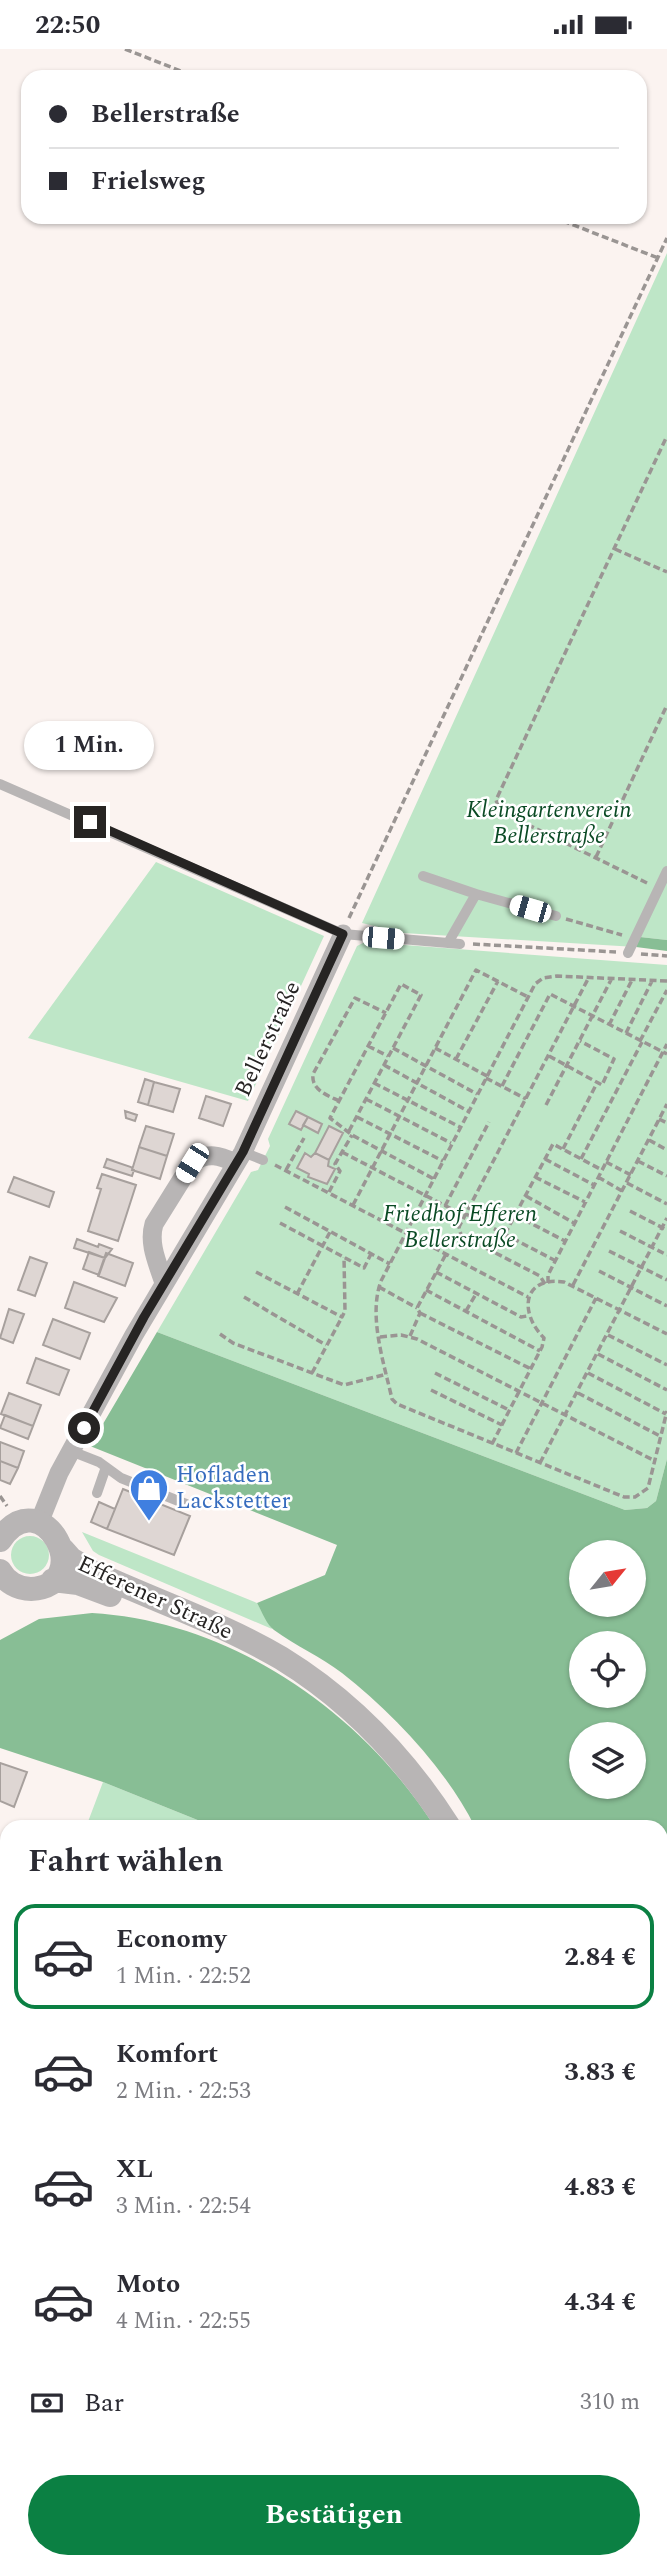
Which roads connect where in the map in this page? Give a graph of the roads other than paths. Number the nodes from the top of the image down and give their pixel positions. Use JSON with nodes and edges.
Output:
{"nodes":[{"id":1,"x":0,"y":784,"type":"edge"},
{"id":2,"x":667,"y":871,"type":"edge"},
{"id":3,"x":423,"y":876,"type":"dead end"},
{"id":4,"x":476,"y":894,"type":"junction"},
{"id":5,"x":556,"y":916,"type":"road end"},
{"id":6,"x":343,"y":934,"type":"junction"},
{"id":7,"x":447,"y":943,"type":"junction"},
{"id":8,"x":460,"y":944,"type":"road end"},
{"id":9,"x":628,"y":953,"type":"road end"},
{"id":10,"x":240,"y":1157,"type":"junction"},
{"id":11,"x":263,"y":1160,"type":"road end"},
{"id":12,"x":164,"y":1283,"type":"junction"},
{"id":13,"x":71,"y":1451,"type":"junction"},
{"id":14,"x":106,"y":1467,"type":"junction"},
{"id":15,"x":97,"y":1493,"type":"dead end"},
{"id":16,"x":186,"y":1504,"type":"dead end"},
{"id":17,"x":39,"y":1523,"type":"junction"},
{"id":18,"x":5,"y":1526,"type":"edge"},
{"id":19,"x":63,"y":1550,"type":"junction"},
{"id":20,"x":53,"y":1580,"type":"junction"},
{"id":21,"x":3,"y":1581,"type":"edge"},
{"id":22,"x":250,"y":1642,"type":"junction"},
{"id":23,"x":444,"y":1820,"type":"edge"}],
"edges":[{"from":1,"to":6,"type":"lane"},
{"from":2,"to":9,"type":"lane"},
{"from":3,"to":4,"type":"lane"},
{"from":4,"to":5,"type":"lane"},
{"from":4,"to":7,"type":"lane"},
{"from":6,"to":7,"type":"lane"},
{"from":6,"to":10,"type":"street","name":"Bellerstraße"},
{"from":7,"to":8,"type":"lane"},
{"from":10,"to":11,"type":"lane"},
{"from":10,"to":12,"type":"street","name":"Bellerstraße"},
{"from":10,"to":12,"type":"street"},
{"from":12,"to":13,"type":"street","name":"Bellerstraße"},
{"from":13,"to":14,"type":"lane"},
{"from":13,"to":17,"type":"street","name":"Bellerstraße"},
{"from":14,"to":15,"type":"lane"},
{"from":14,"to":16,"type":"lane"},
{"from":17,"to":18,"type":"street"},
{"from":17,"to":19,"type":"street","name":"Efferener Straße"},
{"from":19,"to":20,"type":"street"},
{"from":19,"to":22,"type":"street","name":"Efferener Straße"},
{"from":20,"to":21,"type":"street"},
{"from":20,"to":22,"type":"street","name":"Efferener Straße"},
{"from":22,"to":23,"type":"street","name":"Efferener Straße"}]}
